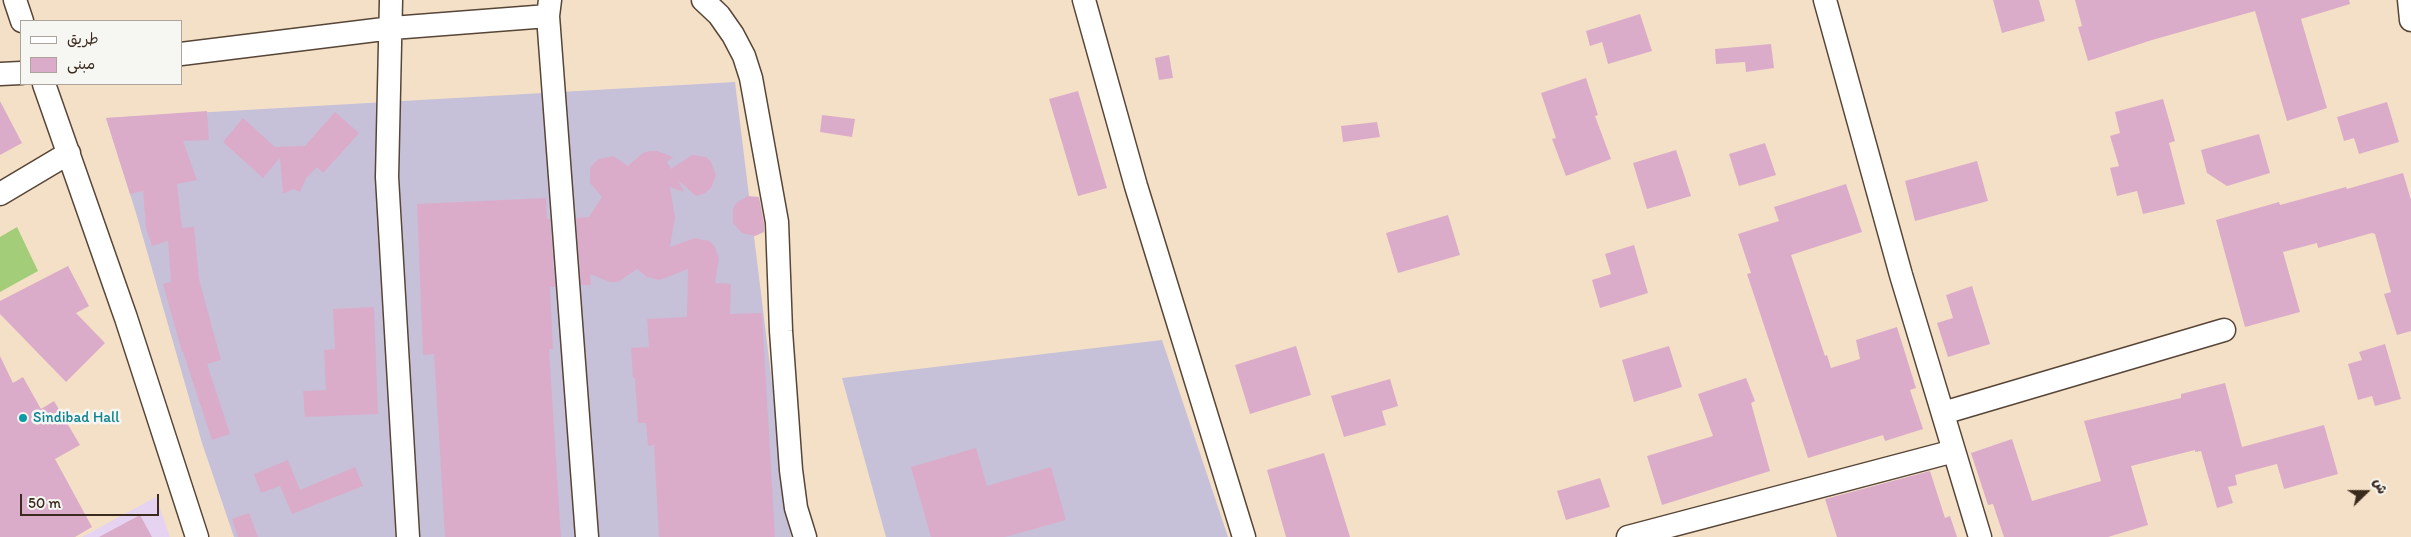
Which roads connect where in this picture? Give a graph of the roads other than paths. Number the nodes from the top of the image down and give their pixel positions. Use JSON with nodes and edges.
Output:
{"nodes":[{"id":1,"x":15,"y":0,"type":"edge"},
{"id":2,"x":391,"y":0,"type":"edge"},
{"id":3,"x":703,"y":0,"type":"edge"},
{"id":4,"x":1084,"y":0,"type":"edge"},
{"id":5,"x":1825,"y":0,"type":"edge"},
{"id":6,"x":2409,"y":0,"type":"edge"},
{"id":7,"x":549,"y":8,"type":"edge"},
{"id":8,"x":22,"y":20,"type":"edge"},
{"id":9,"x":2411,"y":20,"type":"edge"},
{"id":10,"x":392,"y":28,"type":"junction"},
{"id":11,"x":182,"y":54,"type":"edge"},
{"id":12,"x":20,"y":73,"type":"edge"},
{"id":13,"x":0,"y":74,"type":"edge"},
{"id":14,"x":44,"y":85,"type":"edge"},
{"id":15,"x":69,"y":153,"type":"junction"},
{"id":16,"x":0,"y":194,"type":"edge"},
{"id":17,"x":2224,"y":330,"type":"dead end"},
{"id":18,"x":1943,"y":413,"type":"junction"},
{"id":19,"x":1954,"y":451,"type":"junction"},
{"id":20,"x":197,"y":537,"type":"edge"},
{"id":21,"x":408,"y":537,"type":"edge"},
{"id":22,"x":587,"y":537,"type":"edge"},
{"id":23,"x":805,"y":537,"type":"edge"},
{"id":24,"x":1244,"y":537,"type":"edge"},
{"id":25,"x":1628,"y":537,"type":"edge"},
{"id":26,"x":1980,"y":537,"type":"edge"}],
"edges":[{"from":1,"to":8,"type":"street"},
{"from":2,"to":10,"type":"street"},
{"from":3,"to":23,"type":"street"},
{"from":4,"to":24,"type":"street"},
{"from":5,"to":18,"type":"street"},
{"from":6,"to":9,"type":"street"},
{"from":7,"to":10,"type":"street"},
{"from":7,"to":22,"type":"street"},
{"from":10,"to":11,"type":"street"},
{"from":10,"to":21,"type":"street"},
{"from":12,"to":13,"type":"street"},
{"from":14,"to":15,"type":"street"},
{"from":15,"to":16,"type":"street"},
{"from":15,"to":20,"type":"street"},
{"from":17,"to":18,"type":"street"},
{"from":18,"to":19,"type":"street"},
{"from":19,"to":25,"type":"street"},
{"from":19,"to":26,"type":"street"}]}
